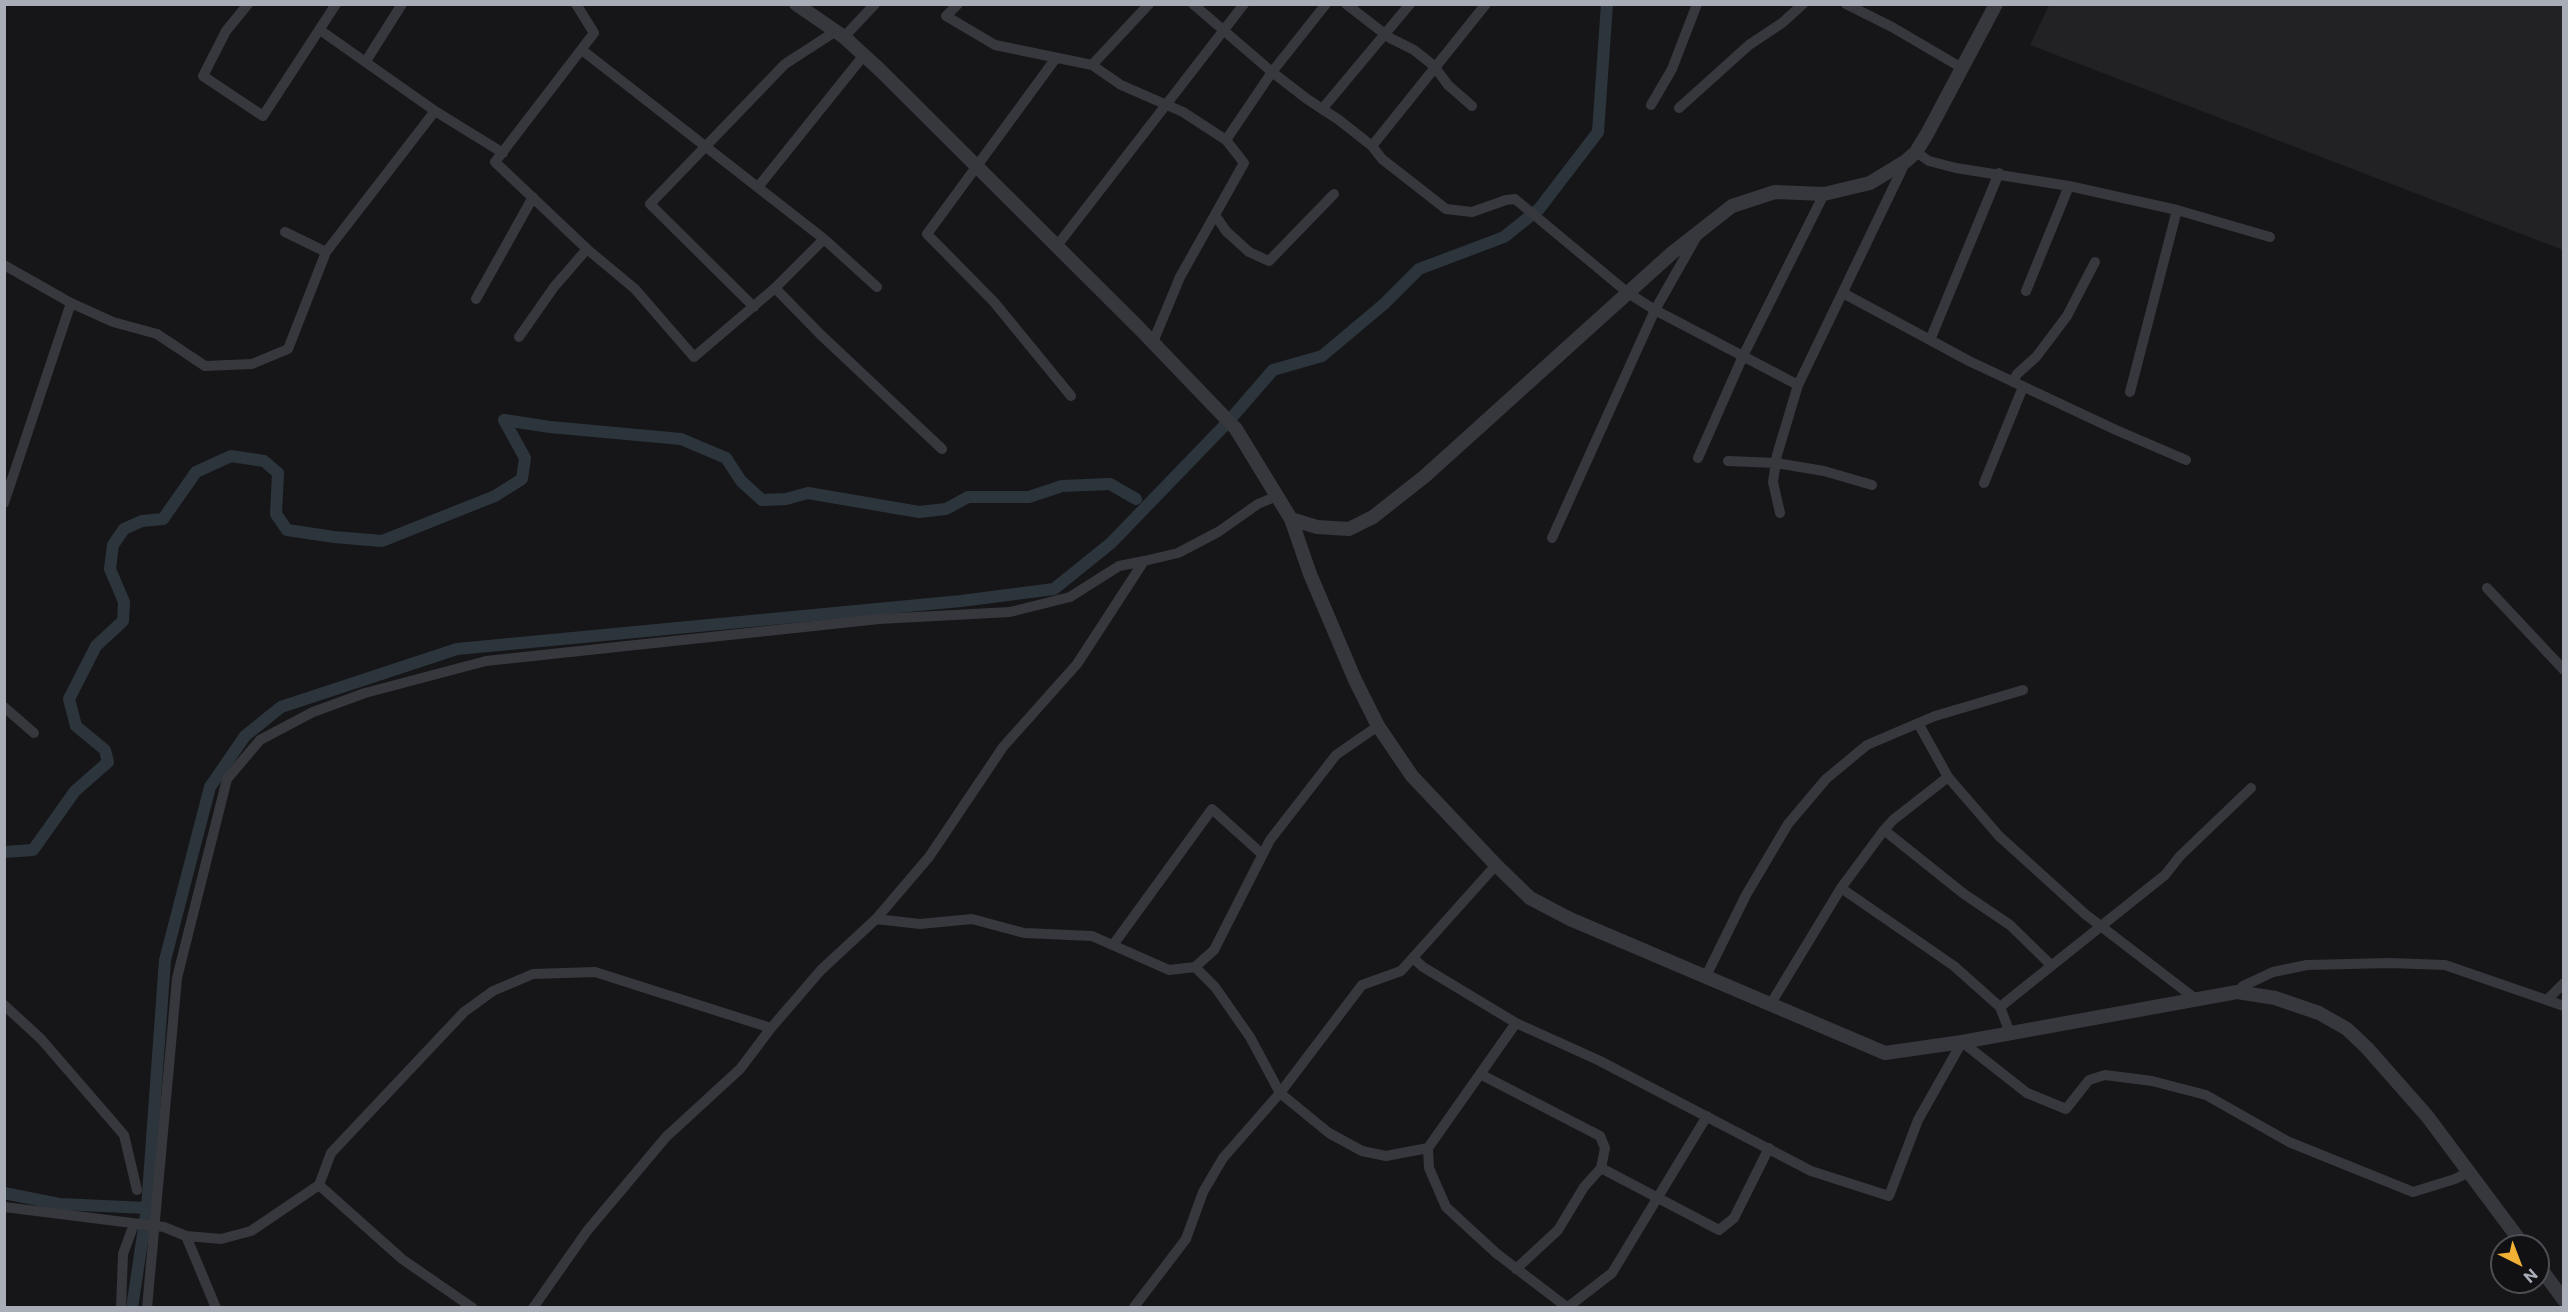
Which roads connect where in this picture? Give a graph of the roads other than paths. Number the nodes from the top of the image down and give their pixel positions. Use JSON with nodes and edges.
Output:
{"nodes":[{"id":1,"x":248,"y":4,"type":"edge"},
{"id":2,"x":336,"y":4,"type":"edge"},
{"id":3,"x":402,"y":4,"type":"edge"},
{"id":4,"x":576,"y":4,"type":"edge"},
{"id":5,"x":796,"y":4,"type":"edge"},
{"id":6,"x":875,"y":4,"type":"edge"},
{"id":7,"x":958,"y":4,"type":"edge"},
{"id":8,"x":1149,"y":4,"type":"edge"},
{"id":9,"x":1193,"y":4,"type":"edge"},
{"id":10,"x":1244,"y":4,"type":"edge"},
{"id":11,"x":1326,"y":4,"type":"edge"},
{"id":12,"x":1346,"y":4,"type":"edge"},
{"id":13,"x":1410,"y":4,"type":"edge"},
{"id":14,"x":1486,"y":4,"type":"edge"},
{"id":15,"x":1697,"y":4,"type":"edge"},
{"id":16,"x":1803,"y":4,"type":"edge"},
{"id":17,"x":1846,"y":4,"type":"edge"},
{"id":18,"x":1996,"y":4,"type":"edge"},
{"id":19,"x":320,"y":30,"type":"junction"},
{"id":20,"x":1222,"y":30,"type":"junction"},
{"id":21,"x":1384,"y":33,"type":"junction"},
{"id":22,"x":840,"y":34,"type":"junction"},
{"id":23,"x":582,"y":50,"type":"junction"},
{"id":24,"x":864,"y":55,"type":"junction"},
{"id":25,"x":1056,"y":58,"type":"junction"},
{"id":26,"x":366,"y":61,"type":"junction"},
{"id":27,"x":1092,"y":65,"type":"junction"},
{"id":28,"x":1434,"y":66,"type":"junction"},
{"id":29,"x":1962,"y":68,"type":"junction"},
{"id":30,"x":1272,"y":72,"type":"junction"},
{"id":31,"x":1166,"y":104,"type":"junction"},
{"id":32,"x":1651,"y":105,"type":"dead end"},
{"id":33,"x":1472,"y":106,"type":"dead end"},
{"id":34,"x":1323,"y":108,"type":"junction"},
{"id":35,"x":1679,"y":108,"type":"dead end"},
{"id":36,"x":435,"y":111,"type":"junction"},
{"id":37,"x":1226,"y":140,"type":"junction"},
{"id":38,"x":1372,"y":146,"type":"junction"},
{"id":39,"x":705,"y":148,"type":"junction"},
{"id":40,"x":503,"y":153,"type":"junction"},
{"id":41,"x":1911,"y":157,"type":"junction"},
{"id":42,"x":977,"y":169,"type":"junction"},
{"id":43,"x":1999,"y":173,"type":"junction"},
{"id":44,"x":2069,"y":186,"type":"junction"},
{"id":45,"x":758,"y":187,"type":"junction"},
{"id":46,"x":1334,"y":194,"type":"dead end"},
{"id":47,"x":1824,"y":194,"type":"junction"},
{"id":48,"x":533,"y":197,"type":"junction"},
{"id":49,"x":2177,"y":210,"type":"junction"},
{"id":50,"x":1215,"y":215,"type":"junction"},
{"id":51,"x":1702,"y":228,"type":"junction"},
{"id":52,"x":285,"y":232,"type":"dead end"},
{"id":53,"x":2270,"y":237,"type":"dead end"},
{"id":54,"x":824,"y":239,"type":"junction"},
{"id":55,"x":1056,"y":247,"type":"junction"},
{"id":56,"x":587,"y":249,"type":"junction"},
{"id":57,"x":326,"y":252,"type":"junction"},
{"id":58,"x":2095,"y":262,"type":"dead end"},
{"id":59,"x":4,"y":265,"type":"edge"},
{"id":60,"x":877,"y":287,"type":"dead end"},
{"id":61,"x":776,"y":288,"type":"junction"},
{"id":62,"x":2026,"y":291,"type":"dead end"},
{"id":63,"x":1628,"y":293,"type":"junction"},
{"id":64,"x":1843,"y":293,"type":"junction"},
{"id":65,"x":476,"y":299,"type":"dead end"},
{"id":66,"x":71,"y":303,"type":"junction"},
{"id":67,"x":754,"y":307,"type":"junction"},
{"id":68,"x":1655,"y":309,"type":"junction"},
{"id":69,"x":519,"y":337,"type":"dead end"},
{"id":70,"x":1930,"y":340,"type":"junction"},
{"id":71,"x":1153,"y":342,"type":"junction"},
{"id":72,"x":1743,"y":356,"type":"junction"},
{"id":73,"x":2018,"y":385,"type":"junction"},
{"id":74,"x":1798,"y":386,"type":"junction"},
{"id":75,"x":2130,"y":392,"type":"dead end"},
{"id":76,"x":1071,"y":396,"type":"dead end"},
{"id":77,"x":942,"y":449,"type":"dead end"},
{"id":78,"x":1698,"y":458,"type":"dead end"},
{"id":79,"x":2186,"y":460,"type":"dead end"},
{"id":80,"x":1728,"y":461,"type":"dead end"},
{"id":81,"x":1776,"y":463,"type":"junction"},
{"id":82,"x":1984,"y":483,"type":"dead end"},
{"id":83,"x":1872,"y":485,"type":"dead end"},
{"id":84,"x":1277,"y":496,"type":"junction"},
{"id":85,"x":5,"y":500,"type":"edge"},
{"id":86,"x":1780,"y":513,"type":"dead end"},
{"id":87,"x":1291,"y":519,"type":"junction"},
{"id":88,"x":1552,"y":538,"type":"dead end"},
{"id":89,"x":1144,"y":561,"type":"junction"},
{"id":90,"x":2487,"y":588,"type":"dead end"},
{"id":91,"x":2564,"y":670,"type":"edge"},
{"id":92,"x":2023,"y":690,"type":"dead end"},
{"id":93,"x":4,"y":707,"type":"edge"},
{"id":94,"x":1918,"y":723,"type":"junction"},
{"id":95,"x":1378,"y":726,"type":"junction"},
{"id":96,"x":34,"y":733,"type":"dead end"},
{"id":97,"x":1948,"y":777,"type":"junction"},
{"id":98,"x":2251,"y":788,"type":"dead end"},
{"id":99,"x":1884,"y":830,"type":"junction"},
{"id":100,"x":1262,"y":854,"type":"junction"},
{"id":101,"x":1496,"y":865,"type":"junction"},
{"id":102,"x":1841,"y":888,"type":"junction"},
{"id":103,"x":876,"y":918,"type":"junction"},
{"id":104,"x":2102,"y":927,"type":"junction"},
{"id":105,"x":1113,"y":945,"type":"junction"},
{"id":106,"x":1413,"y":958,"type":"junction"},
{"id":107,"x":2051,"y":965,"type":"junction"},
{"id":108,"x":1194,"y":967,"type":"junction"},
{"id":109,"x":1706,"y":976,"type":"junction"},
{"id":110,"x":2564,"y":983,"type":"edge"},
{"id":111,"x":2237,"y":993,"type":"junction"},
{"id":112,"x":2197,"y":1000,"type":"junction"},
{"id":113,"x":2547,"y":1000,"type":"junction"},
{"id":114,"x":4,"y":1005,"type":"edge"},
{"id":115,"x":1770,"y":1005,"type":"junction"},
{"id":116,"x":2564,"y":1006,"type":"edge"},
{"id":117,"x":2000,"y":1007,"type":"junction"},
{"id":118,"x":1516,"y":1023,"type":"junction"},
{"id":119,"x":771,"y":1028,"type":"junction"},
{"id":120,"x":2010,"y":1033,"type":"junction"},
{"id":121,"x":1962,"y":1042,"type":"junction"},
{"id":122,"x":1480,"y":1074,"type":"junction"},
{"id":123,"x":1280,"y":1093,"type":"junction"},
{"id":124,"x":1707,"y":1116,"type":"junction"},
{"id":125,"x":1428,"y":1148,"type":"junction"},
{"id":126,"x":1769,"y":1148,"type":"junction"},
{"id":127,"x":1600,"y":1168,"type":"junction"},
{"id":128,"x":2469,"y":1172,"type":"junction"},
{"id":129,"x":319,"y":1185,"type":"junction"},
{"id":130,"x":137,"y":1190,"type":"dead end"},
{"id":131,"x":1658,"y":1198,"type":"junction"},
{"id":132,"x":4,"y":1207,"type":"edge"},
{"id":133,"x":135,"y":1224,"type":"junction"},
{"id":134,"x":154,"y":1226,"type":"junction"},
{"id":135,"x":2515,"y":1234,"type":"edge"},
{"id":136,"x":186,"y":1236,"type":"junction"},
{"id":137,"x":1516,"y":1269,"type":"junction"},
{"id":138,"x":2550,"y":1281,"type":"edge"},
{"id":139,"x":2564,"y":1300,"type":"edge"},
{"id":140,"x":1134,"y":1307,"type":"edge"},
{"id":141,"x":1568,"y":1307,"type":"edge"},
{"id":142,"x":121,"y":1308,"type":"edge"},
{"id":143,"x":147,"y":1308,"type":"edge"},
{"id":144,"x":216,"y":1308,"type":"edge"},
{"id":145,"x":473,"y":1308,"type":"edge"},
{"id":146,"x":532,"y":1308,"type":"edge"}],
"edges":[{"from":1,"to":19,"type":"street"},
{"from":2,"to":19,"type":"street"},
{"from":3,"to":26,"type":"street"},
{"from":4,"to":23,"type":"street"},
{"from":5,"to":22,"type":"street"},
{"from":6,"to":22,"type":"street"},
{"from":7,"to":25,"type":"street"},
{"from":8,"to":27,"type":"street"},
{"from":9,"to":20,"type":"street"},
{"from":10,"to":20,"type":"street"},
{"from":11,"to":30,"type":"street"},
{"from":12,"to":21,"type":"street"},
{"from":13,"to":21,"type":"street"},
{"from":14,"to":28,"type":"street"},
{"from":15,"to":32,"type":"street"},
{"from":16,"to":35,"type":"street"},
{"from":17,"to":29,"type":"street"},
{"from":18,"to":29,"type":"street"},
{"from":19,"to":26,"type":"street"},
{"from":20,"to":30,"type":"street"},
{"from":20,"to":31,"type":"street"},
{"from":21,"to":28,"type":"street"},
{"from":21,"to":34,"type":"street"},
{"from":22,"to":24,"type":"street"},
{"from":22,"to":39,"type":"street"},
{"from":23,"to":39,"type":"street"},
{"from":23,"to":40,"type":"street"},
{"from":24,"to":42,"type":"street"},
{"from":24,"to":45,"type":"street"},
{"from":25,"to":27,"type":"street"},
{"from":25,"to":42,"type":"street"},
{"from":26,"to":36,"type":"street"},
{"from":27,"to":31,"type":"street"},
{"from":28,"to":33,"type":"street"},
{"from":28,"to":38,"type":"street"},
{"from":29,"to":41,"type":"street"},
{"from":30,"to":34,"type":"street"},
{"from":30,"to":37,"type":"street"},
{"from":31,"to":37,"type":"street"},
{"from":31,"to":55,"type":"street"},
{"from":34,"to":38,"type":"street"},
{"from":36,"to":40,"type":"street"},
{"from":36,"to":57,"type":"street"},
{"from":37,"to":50,"type":"street"},
{"from":38,"to":63,"type":"street"},
{"from":39,"to":45,"type":"street"},
{"from":39,"to":67,"type":"street"},
{"from":40,"to":48,"type":"street"},
{"from":41,"to":43,"type":"street"},
{"from":41,"to":47,"type":"street"},
{"from":41,"to":64,"type":"street"},
{"from":42,"to":55,"type":"street"},
{"from":42,"to":76,"type":"street"},
{"from":43,"to":44,"type":"street"},
{"from":43,"to":70,"type":"street"},
{"from":44,"to":49,"type":"street"},
{"from":44,"to":62,"type":"street"},
{"from":45,"to":54,"type":"street"},
{"from":46,"to":50,"type":"street"},
{"from":47,"to":51,"type":"street"},
{"from":47,"to":72,"type":"street"},
{"from":48,"to":56,"type":"street"},
{"from":48,"to":65,"type":"street"},
{"from":49,"to":53,"type":"street"},
{"from":49,"to":75,"type":"street"},
{"from":50,"to":71,"type":"street"},
{"from":51,"to":63,"type":"street"},
{"from":51,"to":68,"type":"street"},
{"from":52,"to":57,"type":"street"},
{"from":54,"to":60,"type":"street"},
{"from":54,"to":61,"type":"street"},
{"from":55,"to":71,"type":"street"},
{"from":56,"to":67,"type":"street"},
{"from":56,"to":69,"type":"street"},
{"from":57,"to":66,"type":"street"},
{"from":58,"to":73,"type":"street"},
{"from":59,"to":66,"type":"street"},
{"from":61,"to":67,"type":"street"},
{"from":61,"to":77,"type":"street"},
{"from":63,"to":68,"type":"street"},
{"from":63,"to":87,"type":"street"},
{"from":64,"to":70,"type":"street"},
{"from":64,"to":74,"type":"street"},
{"from":66,"to":85,"type":"street"},
{"from":68,"to":72,"type":"street"},
{"from":68,"to":88,"type":"street"},
{"from":70,"to":73,"type":"street"},
{"from":71,"to":84,"type":"street"},
{"from":72,"to":74,"type":"street"},
{"from":72,"to":78,"type":"street"},
{"from":73,"to":79,"type":"street"},
{"from":73,"to":82,"type":"street"},
{"from":74,"to":81,"type":"street"},
{"from":80,"to":81,"type":"street"},
{"from":81,"to":83,"type":"street"},
{"from":81,"to":86,"type":"street"},
{"from":84,"to":87,"type":"street"},
{"from":84,"to":89,"type":"street"},
{"from":87,"to":95,"type":"street"},
{"from":89,"to":103,"type":"street"},
{"from":89,"to":134,"type":"street"},
{"from":90,"to":91,"type":"street"},
{"from":92,"to":94,"type":"street"},
{"from":93,"to":96,"type":"street"},
{"from":94,"to":97,"type":"street"},
{"from":94,"to":109,"type":"street"},
{"from":95,"to":100,"type":"street"},
{"from":95,"to":101,"type":"street"},
{"from":97,"to":99,"type":"street"},
{"from":97,"to":104,"type":"street"},
{"from":98,"to":104,"type":"street"},
{"from":99,"to":102,"type":"street"},
{"from":99,"to":107,"type":"street"},
{"from":100,"to":105,"type":"street"},
{"from":100,"to":108,"type":"street"},
{"from":101,"to":106,"type":"street"},
{"from":101,"to":109,"type":"street"},
{"from":102,"to":115,"type":"street"},
{"from":102,"to":117,"type":"street"},
{"from":103,"to":105,"type":"street"},
{"from":103,"to":119,"type":"street"},
{"from":104,"to":107,"type":"street"},
{"from":104,"to":112,"type":"street"},
{"from":105,"to":108,"type":"street"},
{"from":106,"to":118,"type":"street"},
{"from":106,"to":123,"type":"street"},
{"from":107,"to":117,"type":"street"},
{"from":108,"to":123,"type":"street"},
{"from":109,"to":115,"type":"street"},
{"from":110,"to":113,"type":"street"},
{"from":111,"to":112,"type":"street"},
{"from":111,"to":113,"type":"street"},
{"from":111,"to":128,"type":"street"},
{"from":112,"to":120,"type":"street"},
{"from":113,"to":116,"type":"street"},
{"from":114,"to":130,"type":"street"},
{"from":115,"to":121,"type":"street"},
{"from":117,"to":120,"type":"street"},
{"from":118,"to":122,"type":"street"},
{"from":118,"to":124,"type":"street"},
{"from":119,"to":129,"type":"street"},
{"from":119,"to":146,"type":"street"},
{"from":120,"to":121,"type":"street"},
{"from":121,"to":126,"type":"street"},
{"from":121,"to":128,"type":"street"},
{"from":122,"to":125,"type":"street"},
{"from":122,"to":127,"type":"street"},
{"from":123,"to":125,"type":"street"},
{"from":123,"to":140,"type":"street"},
{"from":124,"to":126,"type":"street"},
{"from":124,"to":131,"type":"street"},
{"from":125,"to":137,"type":"street"},
{"from":126,"to":131,"type":"street"},
{"from":127,"to":131,"type":"street"},
{"from":127,"to":137,"type":"street"},
{"from":128,"to":135,"type":"street"},
{"from":129,"to":136,"type":"street"},
{"from":129,"to":145,"type":"street"},
{"from":131,"to":141,"type":"street"},
{"from":132,"to":133,"type":"street"},
{"from":133,"to":134,"type":"street"},
{"from":133,"to":142,"type":"street"},
{"from":134,"to":136,"type":"street"},
{"from":134,"to":143,"type":"street"},
{"from":136,"to":144,"type":"street"},
{"from":137,"to":141,"type":"street"},
{"from":138,"to":139,"type":"street"}]}
